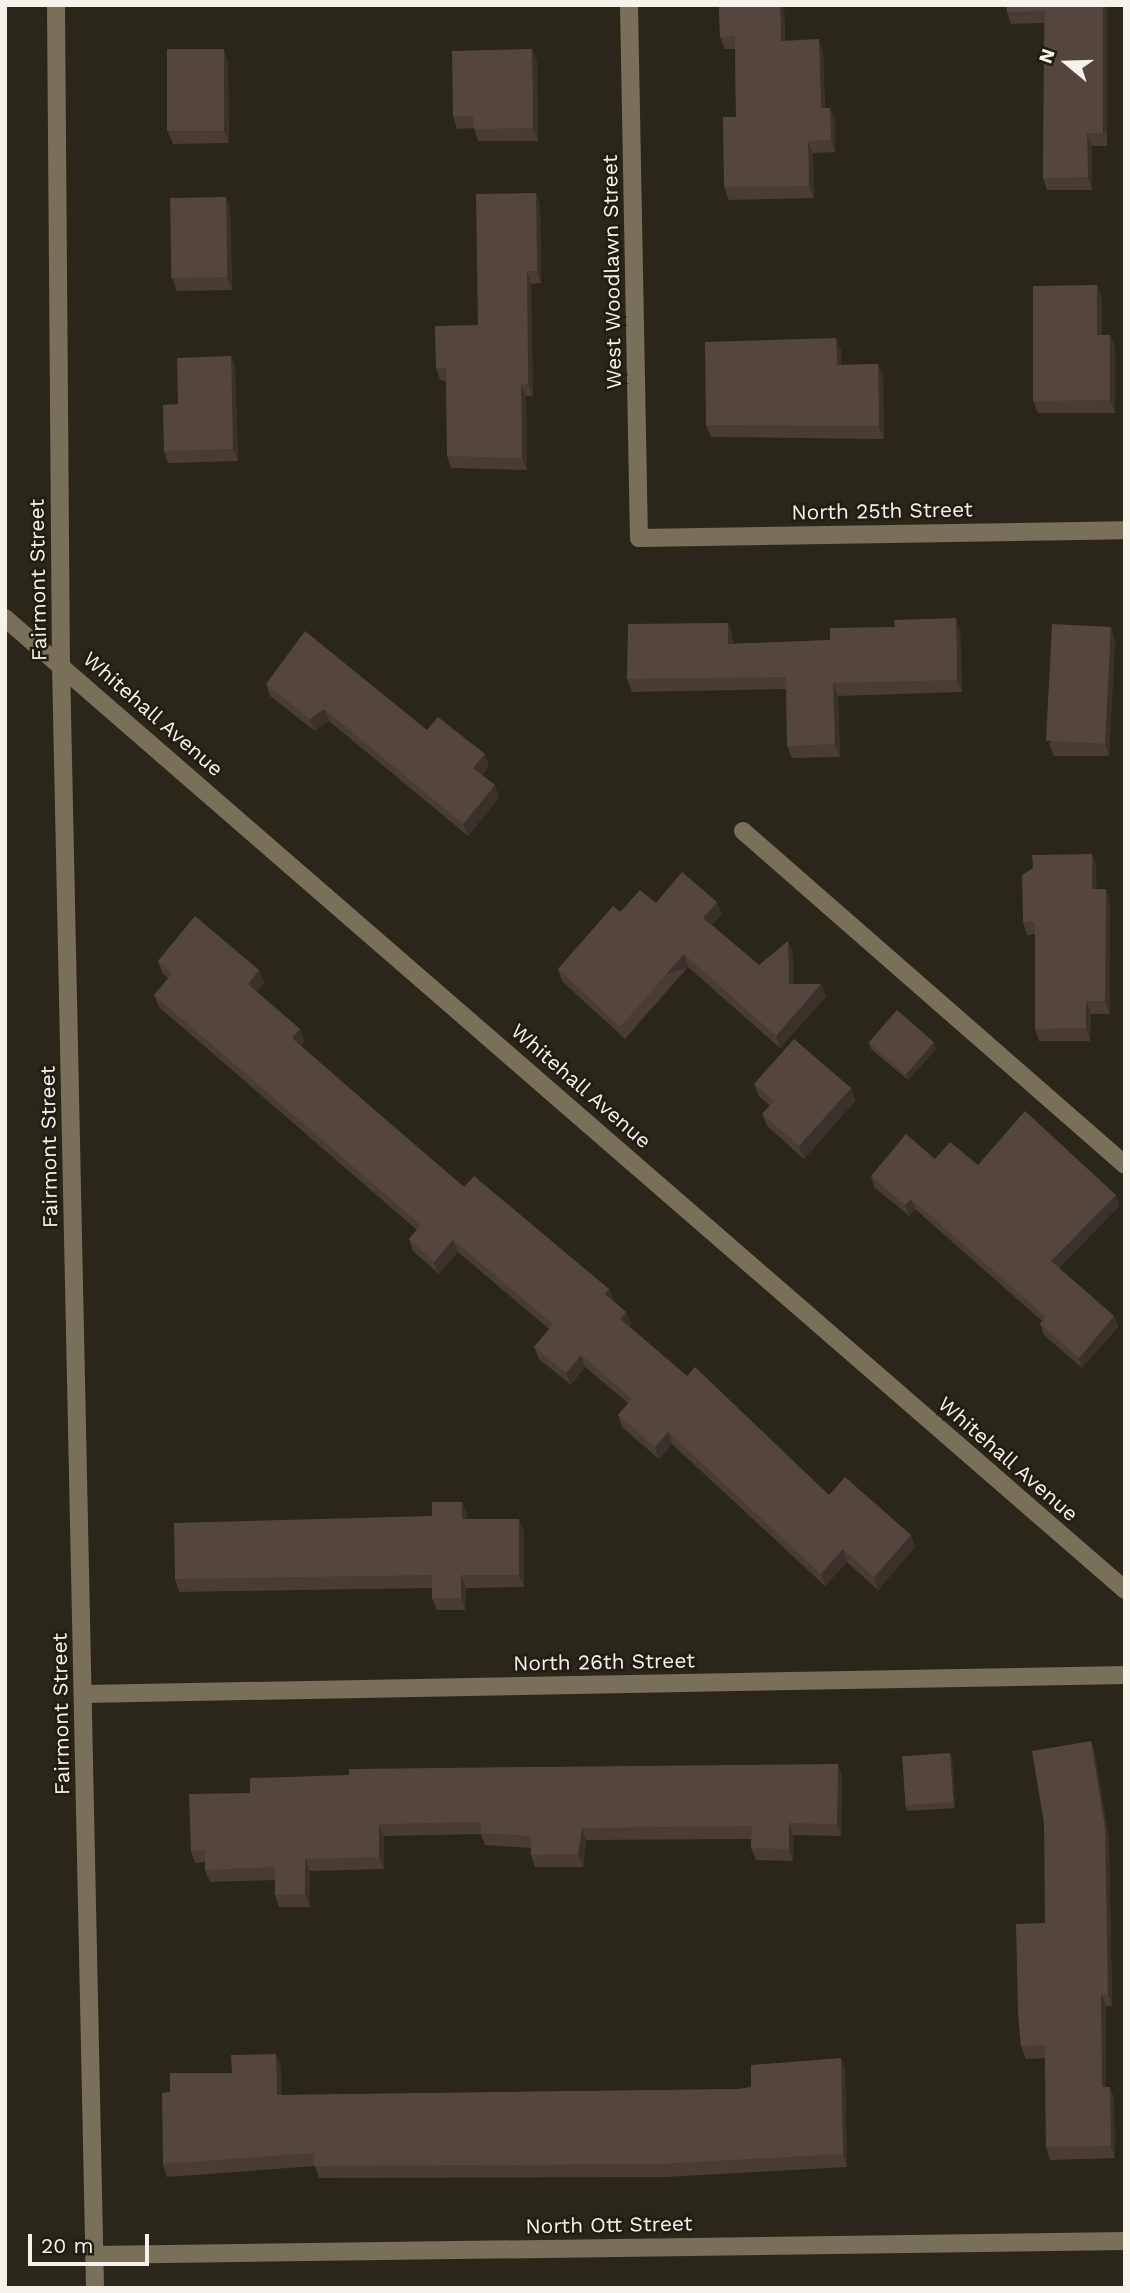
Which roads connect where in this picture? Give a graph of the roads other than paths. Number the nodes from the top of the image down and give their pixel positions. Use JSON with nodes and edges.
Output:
{"nodes":[{"id":1,"x":56,"y":5,"type":"edge"},
{"id":2,"x":629,"y":5,"type":"edge"},
{"id":3,"x":1125,"y":530,"type":"edge"},
{"id":4,"x":639,"y":538,"type":"joint"},
{"id":5,"x":5,"y":618,"type":"edge"},
{"id":6,"x":61,"y":664,"type":"junction"},
{"id":7,"x":743,"y":831,"type":"dead end"},
{"id":8,"x":1125,"y":1165,"type":"edge"},
{"id":9,"x":1125,"y":1590,"type":"edge"},
{"id":10,"x":1125,"y":1675,"type":"edge"},
{"id":11,"x":84,"y":1694,"type":"junction"},
{"id":12,"x":1125,"y":2241,"type":"edge"},
{"id":13,"x":95,"y":2255,"type":"junction"},
{"id":14,"x":95,"y":2288,"type":"edge"}],
"edges":[{"from":1,"to":6,"type":"street","name":"Fairmont Street"},
{"from":2,"to":4,"type":"street","name":"West Woodlawn Street"},
{"from":3,"to":4,"type":"street","name":"North 25th Street"},
{"from":5,"to":6,"type":"street","name":"Whitehall Avenue"},
{"from":6,"to":9,"type":"street","name":"Whitehall Avenue"},
{"from":6,"to":11,"type":"street","name":"Fairmont Street"},
{"from":7,"to":8,"type":"street"},
{"from":10,"to":11,"type":"street","name":"North 26th Street"},
{"from":11,"to":13,"type":"street","name":"Fairmont Street"},
{"from":12,"to":13,"type":"street","name":"North Ott Street"},
{"from":13,"to":14,"type":"street","name":"Fairmont Street"}]}
